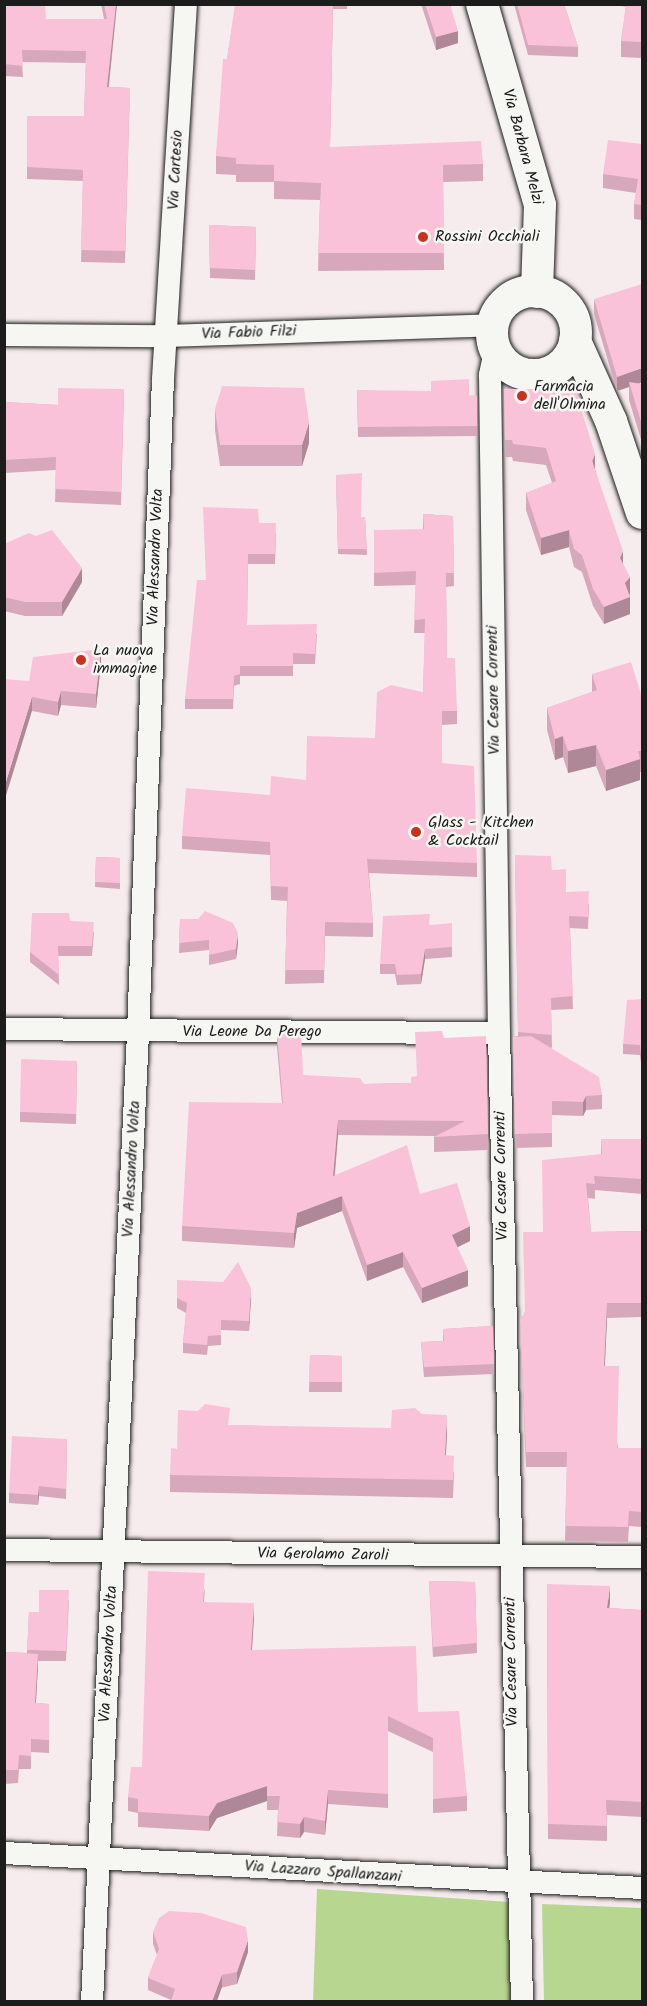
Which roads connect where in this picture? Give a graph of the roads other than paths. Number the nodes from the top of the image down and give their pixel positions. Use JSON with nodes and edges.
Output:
{"nodes":[{"id":1,"x":186,"y":4,"type":"edge"},
{"id":2,"x":482,"y":4,"type":"edge"},
{"id":3,"x":537,"y":292,"type":"junction"},
{"id":4,"x":4,"y":335,"type":"edge"},
{"id":5,"x":166,"y":336,"type":"junction"},
{"id":6,"x":494,"y":338,"type":"junction"},
{"id":7,"x":575,"y":341,"type":"junction"},
{"id":8,"x":537,"y":375,"type":"junction"},
{"id":9,"x":610,"y":421,"type":"junction"},
{"id":10,"x":642,"y":513,"type":"edge"},
{"id":11,"x":4,"y":1029,"type":"edge"},
{"id":12,"x":138,"y":1032,"type":"junction"},
{"id":13,"x":499,"y":1033,"type":"junction"},
{"id":14,"x":4,"y":1550,"type":"edge"},
{"id":15,"x":114,"y":1552,"type":"junction"},
{"id":16,"x":511,"y":1557,"type":"junction"},
{"id":17,"x":642,"y":1557,"type":"edge"},
{"id":18,"x":4,"y":1853,"type":"edge"},
{"id":19,"x":99,"y":1858,"type":"junction"},
{"id":20,"x":516,"y":1883,"type":"junction"},
{"id":21,"x":642,"y":1888,"type":"edge"},
{"id":22,"x":92,"y":2001,"type":"edge"},
{"id":23,"x":522,"y":2001,"type":"edge"}],
"edges":[{"from":1,"to":5,"type":"street","name":"Via Cartesio"},
{"from":2,"to":3,"type":"street","name":"Via Barbara Melzi"},
{"from":3,"to":6,"type":"street"},
{"from":3,"to":7,"type":"street"},
{"from":4,"to":5,"type":"street","name":"Via Fabio Filzi"},
{"from":5,"to":6,"type":"street","name":"Via Fabio Filzi"},
{"from":5,"to":12,"type":"street","name":"Via Alessandro Volta"},
{"from":6,"to":8,"type":"street"},
{"from":6,"to":13,"type":"street","name":"Via Cesare Correnti"},
{"from":7,"to":8,"type":"street"},
{"from":7,"to":9,"type":"street"},
{"from":8,"to":9,"type":"street"},
{"from":9,"to":10,"type":"street"},
{"from":11,"to":12,"type":"street","name":"Via Leone Da Perego"},
{"from":12,"to":13,"type":"street","name":"Via Leone Da Perego"},
{"from":12,"to":15,"type":"street","name":"Via Alessandro Volta"},
{"from":13,"to":16,"type":"street","name":"Via Cesare Correnti"},
{"from":14,"to":15,"type":"street","name":"Via Gerolamo Zaroli"},
{"from":15,"to":16,"type":"street","name":"Via Gerolamo Zaroli"},
{"from":15,"to":19,"type":"street","name":"Via Alessandro Volta"},
{"from":16,"to":17,"type":"street","name":"Via Gerolamo Zaroli"},
{"from":16,"to":20,"type":"street","name":"Via Cesare Correnti"},
{"from":18,"to":19,"type":"street","name":"Via Lazzaro Spallanzani"},
{"from":19,"to":20,"type":"street","name":"Via Lazzaro Spallanzani"},
{"from":19,"to":22,"type":"street","name":"Via Alessandro Volta"},
{"from":20,"to":21,"type":"street","name":"Via Lazzaro Spallanzani"},
{"from":20,"to":23,"type":"street","name":"Via Cesare Correnti"}]}
